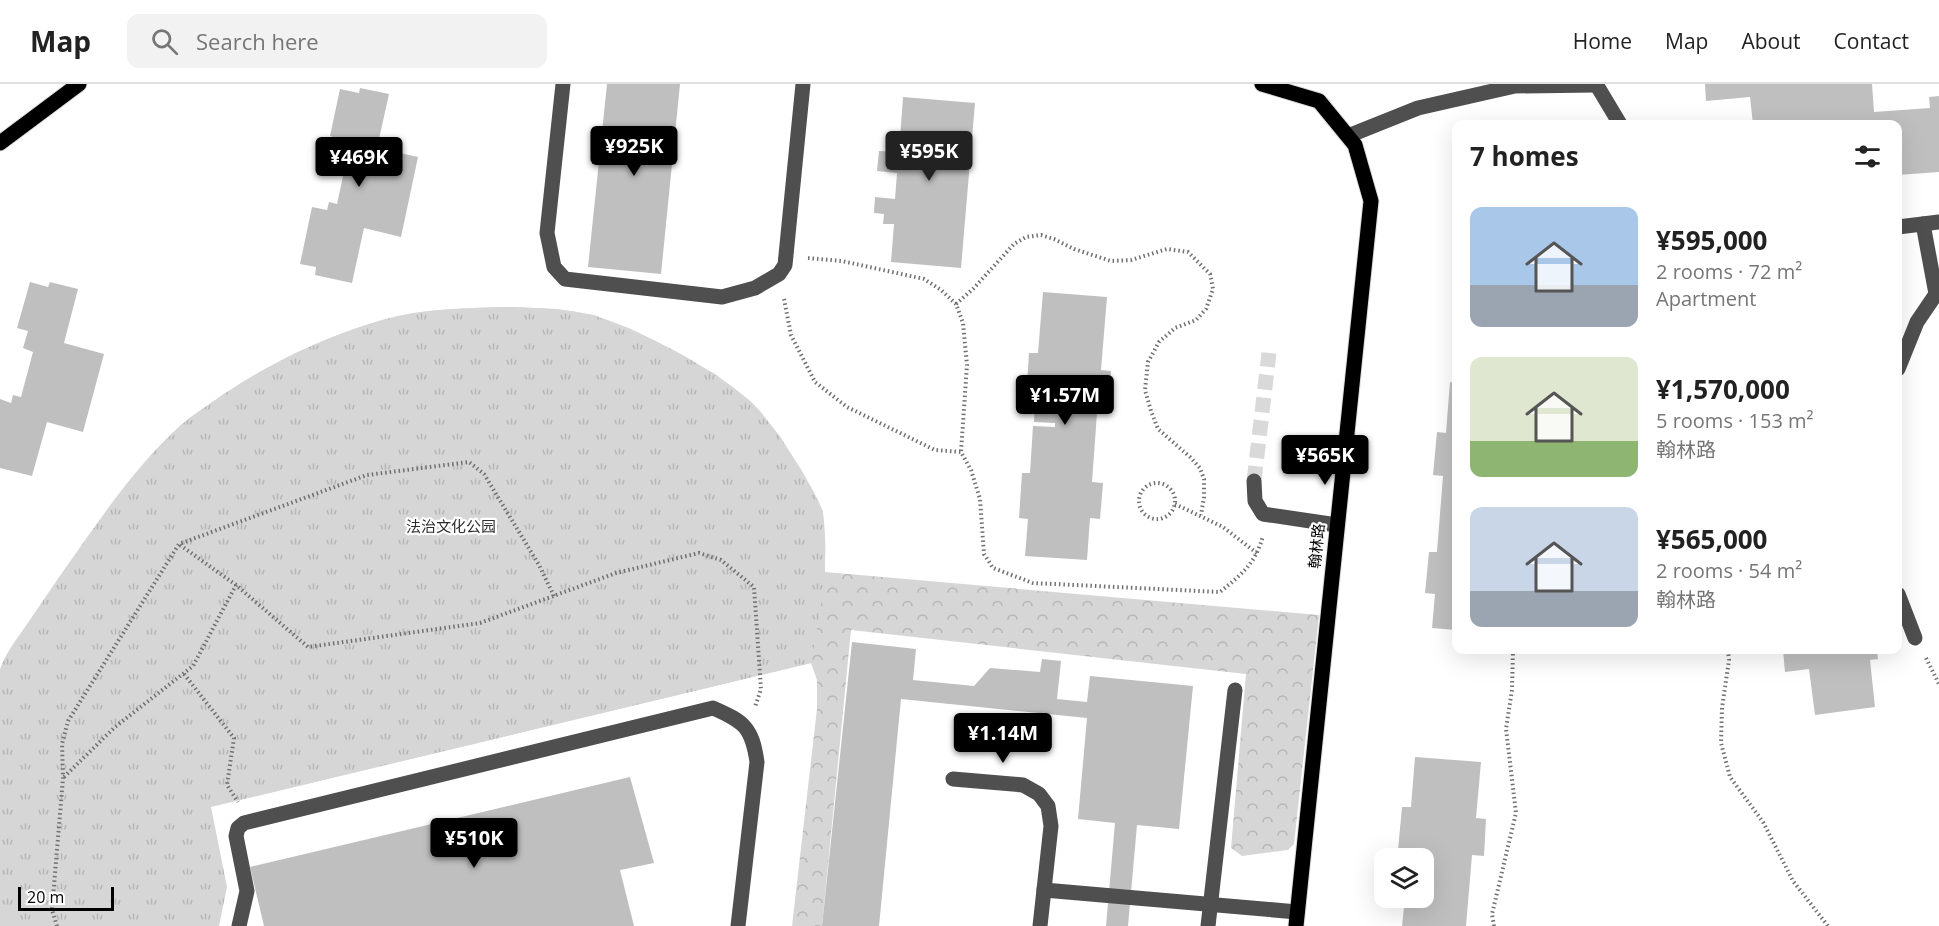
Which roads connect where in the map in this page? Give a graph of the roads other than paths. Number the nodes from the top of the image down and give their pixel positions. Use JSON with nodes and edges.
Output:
{"nodes":[{"id":1,"x":79,"y":84,"type":"edge"},
{"id":2,"x":563,"y":84,"type":"edge"},
{"id":3,"x":802,"y":84,"type":"edge"},
{"id":4,"x":1262,"y":84,"type":"edge"},
{"id":5,"x":1596,"y":85,"type":"edge"},
{"id":6,"x":1618,"y":120,"type":"edge"},
{"id":7,"x":1348,"y":136,"type":"junction"},
{"id":8,"x":0,"y":143,"type":"edge"},
{"id":9,"x":1939,"y":222,"type":"edge"},
{"id":10,"x":1923,"y":224,"type":"junction"},
{"id":11,"x":1902,"y":227,"type":"edge"},
{"id":12,"x":1938,"y":294,"type":"edge"},
{"id":13,"x":1902,"y":359,"type":"edge"},
{"id":14,"x":1254,"y":481,"type":"tunnel mouth"},
{"id":15,"x":1338,"y":525,"type":"junction"},
{"id":16,"x":1902,"y":604,"type":"edge"},
{"id":17,"x":1916,"y":638,"type":"road end"},
{"id":18,"x":1235,"y":690,"type":"dead end"},
{"id":19,"x":953,"y":779,"type":"dead end"},
{"id":20,"x":1044,"y":890,"type":"junction"},
{"id":21,"x":1211,"y":904,"type":"junction"},
{"id":22,"x":1296,"y":919,"type":"edge"},
{"id":23,"x":239,"y":926,"type":"edge"},
{"id":24,"x":738,"y":926,"type":"edge"},
{"id":25,"x":1040,"y":926,"type":"edge"},
{"id":26,"x":1208,"y":926,"type":"edge"}],
"edges":[{"from":1,"to":8,"type":"main road"},
{"from":2,"to":3,"type":"lane"},
{"from":4,"to":7,"type":"main road","name":"翰林路"},
{"from":5,"to":6,"type":"lane"},
{"from":5,"to":7,"type":"lane"},
{"from":7,"to":15,"type":"main road","name":"翰林路"},
{"from":9,"to":10,"type":"lane"},
{"from":10,"to":11,"type":"lane"},
{"from":10,"to":12,"type":"lane"},
{"from":12,"to":13,"type":"lane"},
{"from":14,"to":15,"type":"lane"},
{"from":15,"to":22,"type":"main road","name":"翰林路"},
{"from":16,"to":17,"type":"lane"},
{"from":18,"to":21,"type":"lane"},
{"from":19,"to":20,"type":"lane"},
{"from":20,"to":21,"type":"lane"},
{"from":20,"to":25,"type":"lane"},
{"from":21,"to":22,"type":"lane"},
{"from":21,"to":26,"type":"lane"},
{"from":23,"to":24,"type":"lane"}]}
